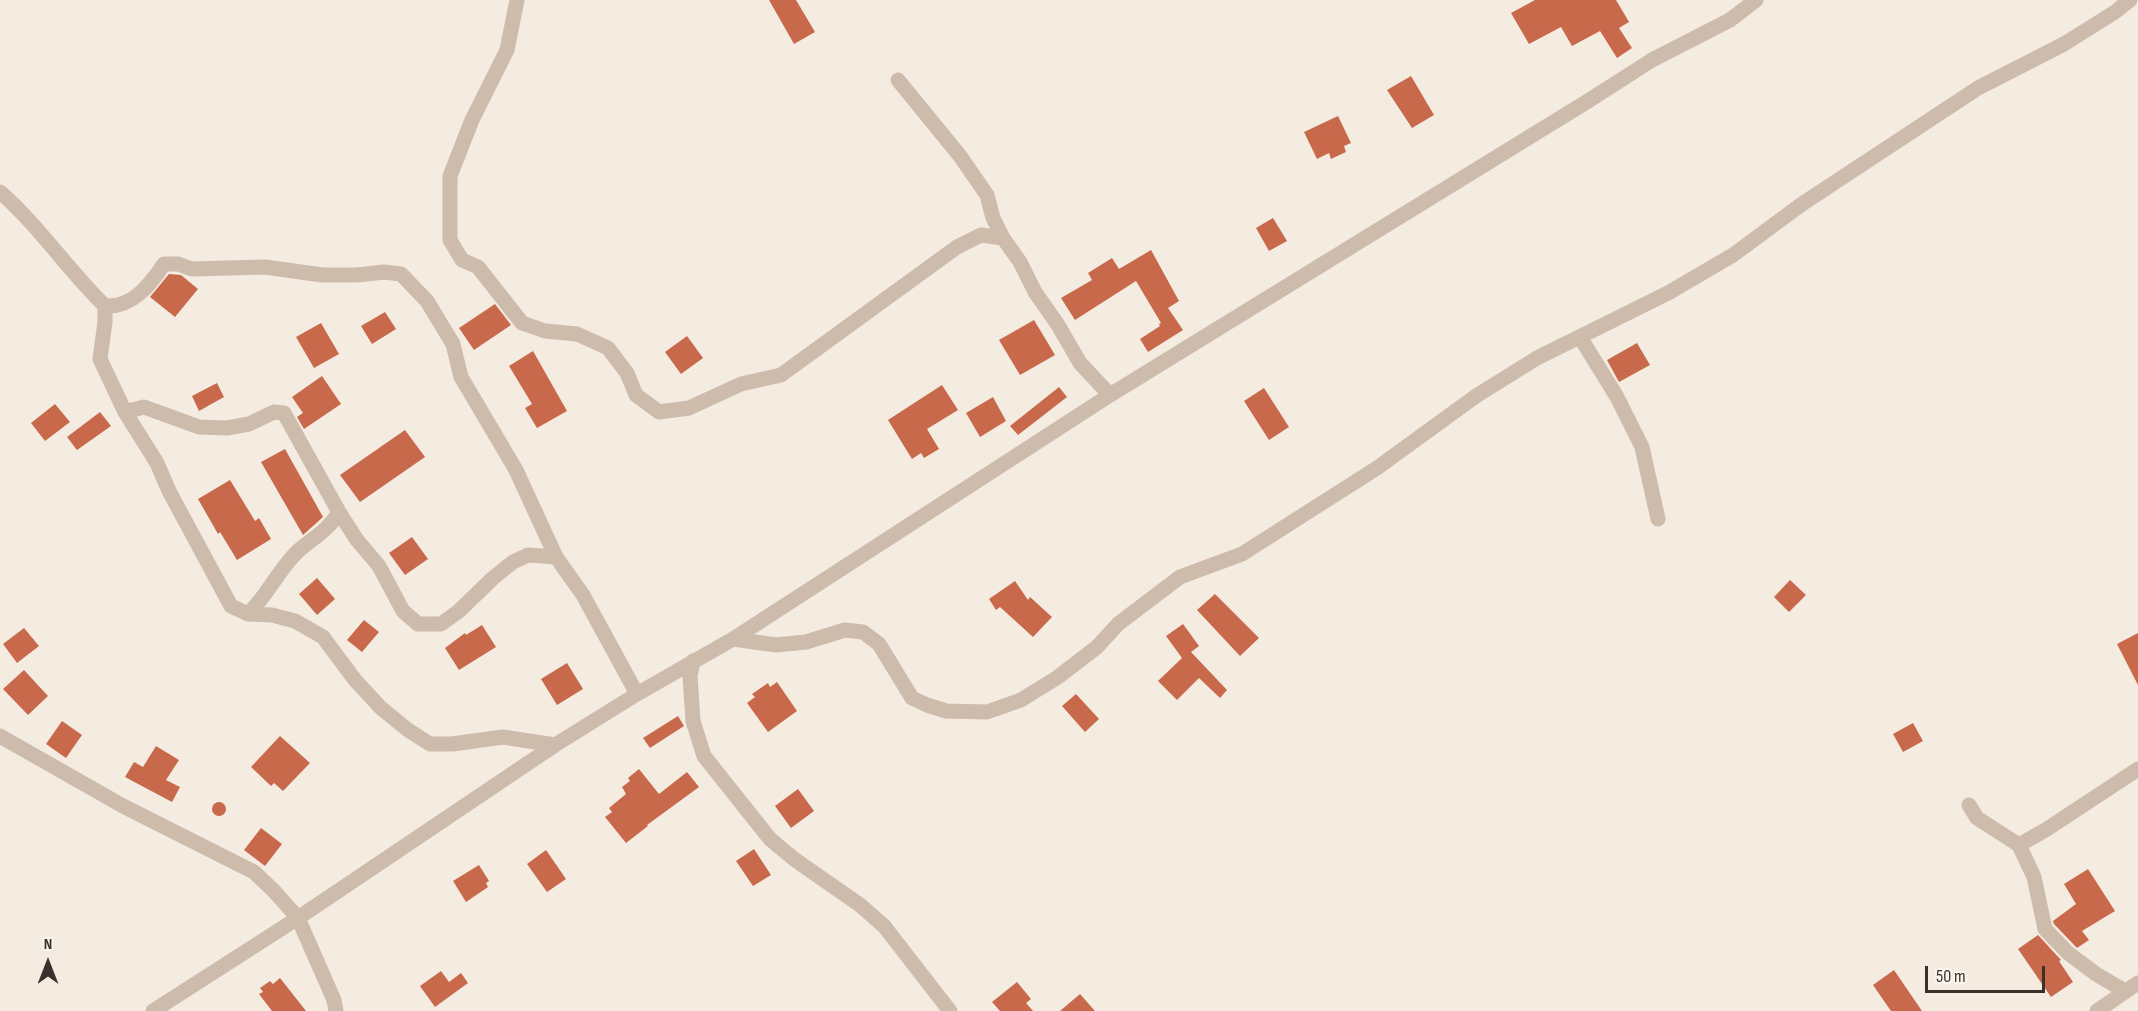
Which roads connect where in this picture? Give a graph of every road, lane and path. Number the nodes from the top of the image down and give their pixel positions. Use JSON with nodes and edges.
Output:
{"nodes":[{"id":1,"x":517,"y":0,"type":"edge"},
{"id":2,"x":1756,"y":0,"type":"edge"},
{"id":3,"x":2130,"y":0,"type":"edge"},
{"id":4,"x":898,"y":80,"type":"dead end"},
{"id":5,"x":0,"y":192,"type":"edge"},
{"id":6,"x":1003,"y":238,"type":"junction"},
{"id":7,"x":105,"y":306,"type":"junction"},
{"id":8,"x":1580,"y":337,"type":"junction"},
{"id":9,"x":1110,"y":395,"type":"junction"},
{"id":10,"x":125,"y":412,"type":"junction"},
{"id":11,"x":339,"y":513,"type":"junction"},
{"id":12,"x":1658,"y":519,"type":"dead end"},
{"id":13,"x":556,"y":557,"type":"junction"},
{"id":14,"x":248,"y":614,"type":"junction"},
{"id":15,"x":733,"y":639,"type":"junction"},
{"id":16,"x":693,"y":661,"type":"junction"},
{"id":17,"x":637,"y":694,"type":"junction"},
{"id":18,"x":0,"y":736,"type":"edge"},
{"id":19,"x":555,"y":745,"type":"junction"},
{"id":20,"x":2138,"y":769,"type":"edge"},
{"id":21,"x":1969,"y":805,"type":"dead end"},
{"id":22,"x":2019,"y":845,"type":"junction"},
{"id":23,"x":298,"y":918,"type":"junction"},
{"id":24,"x":2132,"y":987,"type":"edge"},
{"id":25,"x":153,"y":1011,"type":"edge"},
{"id":26,"x":336,"y":1011,"type":"edge"},
{"id":27,"x":950,"y":1011,"type":"edge"},
{"id":28,"x":2097,"y":1011,"type":"edge"}],
"edges":[{"from":1,"to":6,"type":"street"},
{"from":2,"to":9,"type":"street"},
{"from":3,"to":8,"type":"street"},
{"from":4,"to":6,"type":"street"},
{"from":5,"to":7,"type":"street"},
{"from":6,"to":9,"type":"street"},
{"from":7,"to":10,"type":"street"},
{"from":7,"to":13,"type":"street"},
{"from":8,"to":12,"type":"street"},
{"from":8,"to":15,"type":"street"},
{"from":9,"to":15,"type":"street"},
{"from":10,"to":11,"type":"street"},
{"from":10,"to":14,"type":"street"},
{"from":11,"to":13,"type":"street"},
{"from":11,"to":14,"type":"street"},
{"from":13,"to":17,"type":"street"},
{"from":14,"to":19,"type":"street"},
{"from":15,"to":16,"type":"street"},
{"from":16,"to":17,"type":"street"},
{"from":16,"to":27,"type":"street"},
{"from":17,"to":19,"type":"street"},
{"from":18,"to":23,"type":"street"},
{"from":19,"to":23,"type":"street"},
{"from":20,"to":22,"type":"street"},
{"from":21,"to":22,"type":"street"},
{"from":22,"to":24,"type":"street"},
{"from":23,"to":25,"type":"street"},
{"from":23,"to":26,"type":"street"},
{"from":24,"to":28,"type":"street"}]}
